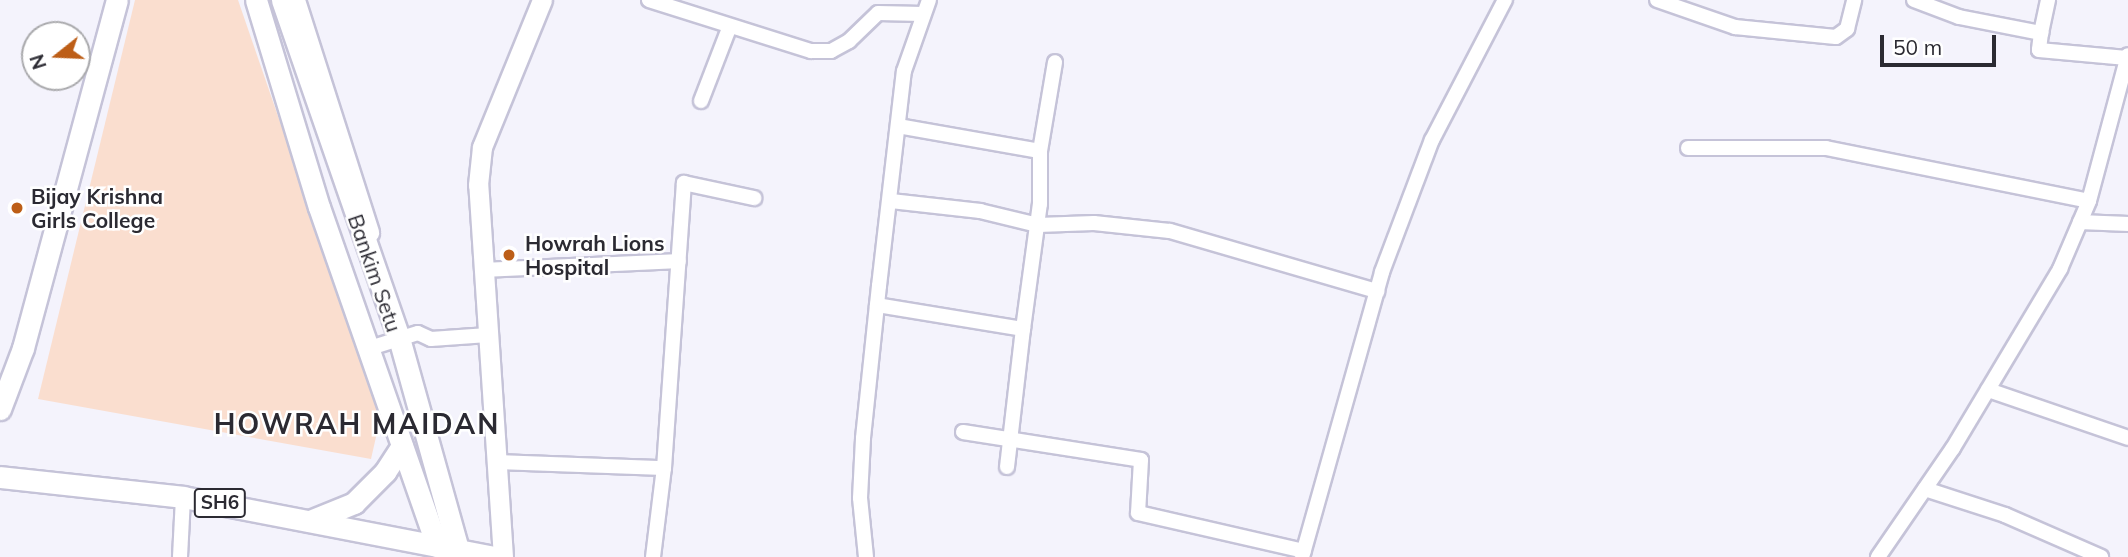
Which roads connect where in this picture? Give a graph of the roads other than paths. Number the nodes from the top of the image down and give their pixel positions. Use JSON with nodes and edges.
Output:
{"nodes":[{"id":1,"x":117,"y":0,"type":"edge"},
{"id":2,"x":256,"y":0,"type":"edge"},
{"id":3,"x":282,"y":0,"type":"edge"},
{"id":4,"x":295,"y":0,"type":"edge"},
{"id":5,"x":541,"y":0,"type":"edge"},
{"id":6,"x":649,"y":0,"type":"edge"},
{"id":7,"x":929,"y":0,"type":"edge"},
{"id":8,"x":1505,"y":0,"type":"edge"},
{"id":9,"x":1657,"y":0,"type":"edge"},
{"id":10,"x":1854,"y":0,"type":"edge"},
{"id":11,"x":1914,"y":0,"type":"edge"},
{"id":12,"x":2048,"y":0,"type":"edge"},
{"id":13,"x":923,"y":14,"type":"junction"},
{"id":14,"x":730,"y":26,"type":"junction"},
{"id":15,"x":2041,"y":33,"type":"junction"},
{"id":16,"x":2128,"y":56,"type":"edge"},
{"id":17,"x":1055,"y":62,"type":"dead end"},
{"id":18,"x":701,"y":101,"type":"dead end"},
{"id":19,"x":898,"y":126,"type":"junction"},
{"id":20,"x":1688,"y":148,"type":"dead end"},
{"id":21,"x":1040,"y":151,"type":"junction"},
{"id":22,"x":754,"y":198,"type":"dead end"},
{"id":23,"x":891,"y":201,"type":"junction"},
{"id":24,"x":2090,"y":201,"type":"junction"},
{"id":25,"x":2080,"y":222,"type":"junction"},
{"id":26,"x":1038,"y":225,"type":"junction"},
{"id":27,"x":2128,"y":225,"type":"edge"},
{"id":28,"x":369,"y":254,"type":"junction"},
{"id":29,"x":679,"y":261,"type":"junction"},
{"id":30,"x":484,"y":270,"type":"junction"},
{"id":31,"x":1377,"y":291,"type":"junction"},
{"id":32,"x":877,"y":305,"type":"junction"},
{"id":33,"x":1023,"y":329,"type":"junction"},
{"id":34,"x":488,"y":335,"type":"junction"},
{"id":35,"x":399,"y":338,"type":"junction"},
{"id":36,"x":370,"y":348,"type":"junction"},
{"id":37,"x":1988,"y":390,"type":"junction"},
{"id":38,"x":0,"y":409,"type":"edge"},
{"id":39,"x":963,"y":432,"type":"dead end"},
{"id":40,"x":2128,"y":438,"type":"edge"},
{"id":41,"x":1011,"y":439,"type":"junction"},
{"id":42,"x":402,"y":446,"type":"junction"},
{"id":43,"x":497,"y":462,"type":"junction"},
{"id":44,"x":1007,"y":467,"type":"dead end"},
{"id":45,"x":664,"y":468,"type":"junction"},
{"id":46,"x":0,"y":477,"type":"edge"},
{"id":47,"x":1925,"y":489,"type":"junction"},
{"id":48,"x":183,"y":497,"type":"junction"},
{"id":49,"x":310,"y":521,"type":"junction"},
{"id":50,"x":447,"y":548,"type":"junction"},
{"id":51,"x":1303,"y":554,"type":"edge"},
{"id":52,"x":180,"y":557,"type":"edge"},
{"id":53,"x":494,"y":557,"type":"edge"},
{"id":54,"x":503,"y":557,"type":"edge"},
{"id":55,"x":653,"y":557,"type":"edge"},
{"id":56,"x":866,"y":557,"type":"edge"},
{"id":57,"x":1878,"y":557,"type":"edge"},
{"id":58,"x":2101,"y":557,"type":"edge"}],
"edges":[{"from":1,"to":38,"type":"main road"},
{"from":2,"to":36,"type":"main road","name":"Bankim Setu"},
{"from":3,"to":28,"type":"main road","name":"Bankim Setu"},
{"from":4,"to":28,"type":"main road"},
{"from":5,"to":30,"type":"main road"},
{"from":6,"to":14,"type":"street"},
{"from":7,"to":13,"type":"street"},
{"from":8,"to":31,"type":"street"},
{"from":9,"to":10,"type":"street"},
{"from":11,"to":15,"type":"street"},
{"from":12,"to":15,"type":"street"},
{"from":13,"to":14,"type":"street"},
{"from":13,"to":19,"type":"street"},
{"from":14,"to":18,"type":"street"},
{"from":15,"to":16,"type":"street"},
{"from":16,"to":24,"type":"street"},
{"from":17,"to":21,"type":"street"},
{"from":19,"to":21,"type":"street"},
{"from":19,"to":23,"type":"street"},
{"from":20,"to":24,"type":"street"},
{"from":21,"to":26,"type":"street"},
{"from":22,"to":29,"type":"street"},
{"from":23,"to":26,"type":"street"},
{"from":23,"to":32,"type":"street"},
{"from":24,"to":25,"type":"street"},
{"from":25,"to":27,"type":"street"},
{"from":25,"to":37,"type":"street"},
{"from":26,"to":31,"type":"street"},
{"from":26,"to":33,"type":"street"},
{"from":28,"to":35,"type":"main road","name":"Bankim Setu"},
{"from":29,"to":30,"type":"street"},
{"from":29,"to":45,"type":"street"},
{"from":30,"to":34,"type":"main road"},
{"from":31,"to":51,"type":"street"},
{"from":32,"to":33,"type":"street"},
{"from":32,"to":56,"type":"street"},
{"from":33,"to":41,"type":"street"},
{"from":34,"to":35,"type":"street"},
{"from":34,"to":43,"type":"main road"},
{"from":35,"to":36,"type":"street"},
{"from":35,"to":50,"type":"main road","name":"Bankim Setu"},
{"from":36,"to":42,"type":"main road","name":"Bankim Setu"},
{"from":37,"to":40,"type":"street"},
{"from":37,"to":47,"type":"street"},
{"from":39,"to":41,"type":"street"},
{"from":41,"to":44,"type":"street"},
{"from":41,"to":51,"type":"street"},
{"from":42,"to":49,"type":"main road"},
{"from":42,"to":50,"type":"main road","name":"Bankim Setu"},
{"from":43,"to":45,"type":"street"},
{"from":43,"to":54,"type":"main road"},
{"from":45,"to":55,"type":"street"},
{"from":46,"to":48,"type":"main road","number":"SH6"},
{"from":47,"to":57,"type":"street"},
{"from":47,"to":58,"type":"street"},
{"from":48,"to":49,"type":"main road","number":"SH6"},
{"from":48,"to":52,"type":"street"},
{"from":49,"to":50,"type":"main road","number":"SH6"},
{"from":50,"to":53,"type":"main road","number":"SH6"}]}
